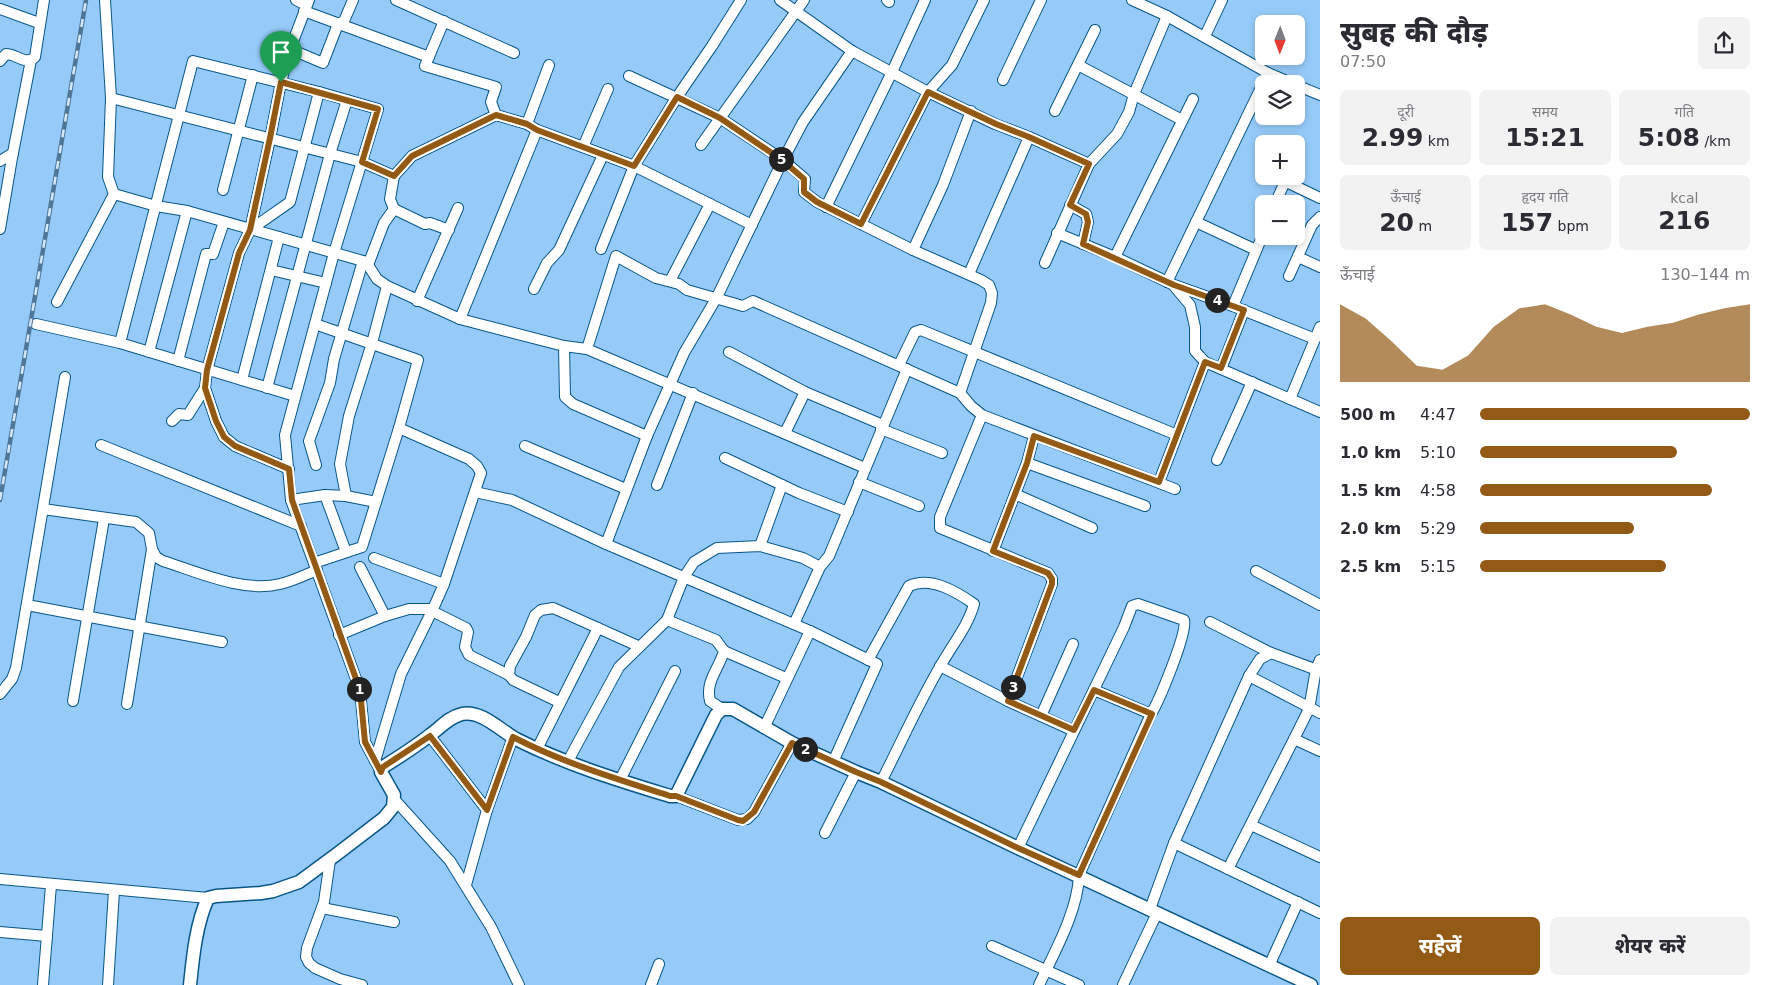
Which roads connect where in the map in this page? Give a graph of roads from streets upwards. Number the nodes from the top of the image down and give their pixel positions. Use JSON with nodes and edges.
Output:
{"nodes":[{"id":1,"x":44,"y":0,"type":"edge"},
{"id":2,"x":104,"y":0,"type":"edge"},
{"id":3,"x":296,"y":0,"type":"edge"},
{"id":4,"x":352,"y":0,"type":"edge"},
{"id":5,"x":396,"y":0,"type":"edge"},
{"id":6,"x":741,"y":0,"type":"edge"},
{"id":7,"x":780,"y":0,"type":"edge"},
{"id":8,"x":804,"y":0,"type":"edge"},
{"id":9,"x":925,"y":0,"type":"edge"},
{"id":10,"x":984,"y":0,"type":"edge"},
{"id":11,"x":1041,"y":0,"type":"edge"},
{"id":12,"x":1132,"y":0,"type":"edge"},
{"id":13,"x":1222,"y":0,"type":"edge"},
{"id":14,"x":306,"y":6,"type":"edge"},
{"id":15,"x":0,"y":9,"type":"edge"},
{"id":16,"x":796,"y":12,"type":"junction"},
{"id":17,"x":1167,"y":16,"type":"junction"},
{"id":18,"x":444,"y":21,"type":"junction"},
{"id":19,"x":39,"y":23,"type":"junction"},
{"id":20,"x":338,"y":24,"type":"junction"},
{"id":21,"x":1095,"y":30,"type":"dead end"},
{"id":22,"x":1205,"y":36,"type":"junction"},
{"id":23,"x":290,"y":49,"type":"junction"},
{"id":24,"x":852,"y":51,"type":"junction"},
{"id":25,"x":514,"y":53,"type":"dead end"},
{"id":26,"x":429,"y":57,"type":"junction"},
{"id":27,"x":32,"y":60,"type":"junction"},
{"id":28,"x":0,"y":61,"type":"edge"},
{"id":29,"x":549,"y":65,"type":"dead end"},
{"id":30,"x":1078,"y":65,"type":"junction"},
{"id":31,"x":892,"y":72,"type":"junction"},
{"id":32,"x":1268,"y":73,"type":"junction"},
{"id":33,"x":253,"y":75,"type":"junction"},
{"id":34,"x":1273,"y":75,"type":"edge"},
{"id":35,"x":629,"y":76,"type":"dead end"},
{"id":36,"x":1003,"y":80,"type":"dead end"},
{"id":37,"x":281,"y":82,"type":"junction"},
{"id":38,"x":1305,"y":88,"type":"edge"},
{"id":39,"x":608,"y":90,"type":"dead end"},
{"id":40,"x":319,"y":92,"type":"junction"},
{"id":41,"x":928,"y":92,"type":"junction"},
{"id":42,"x":1134,"y":94,"type":"junction"},
{"id":43,"x":1320,"y":95,"type":"edge"},
{"id":44,"x":677,"y":97,"type":"junction"},
{"id":45,"x":111,"y":98,"type":"junction"},
{"id":46,"x":1193,"y":99,"type":"dead end"},
{"id":47,"x":347,"y":100,"type":"junction"},
{"id":48,"x":1055,"y":111,"type":"dead end"},
{"id":49,"x":971,"y":112,"type":"junction"},
{"id":50,"x":180,"y":115,"type":"junction"},
{"id":51,"x":496,"y":115,"type":"junction"},
{"id":52,"x":720,"y":118,"type":"junction"},
{"id":53,"x":1182,"y":120,"type":"junction"},
{"id":54,"x":527,"y":124,"type":"junction"},
{"id":55,"x":238,"y":130,"type":"junction"},
{"id":56,"x":537,"y":130,"type":"junction"},
{"id":57,"x":1029,"y":137,"type":"junction"},
{"id":58,"x":270,"y":138,"type":"junction"},
{"id":59,"x":701,"y":145,"type":"dead end"},
{"id":60,"x":304,"y":147,"type":"junction"},
{"id":61,"x":583,"y":147,"type":"junction"},
{"id":62,"x":13,"y":153,"type":"junction"},
{"id":63,"x":330,"y":154,"type":"junction"},
{"id":64,"x":603,"y":155,"type":"junction"},
{"id":65,"x":782,"y":160,"type":"junction"},
{"id":66,"x":0,"y":161,"type":"edge"},
{"id":67,"x":362,"y":162,"type":"junction"},
{"id":68,"x":1089,"y":164,"type":"junction"},
{"id":69,"x":634,"y":166,"type":"junction"},
{"id":70,"x":394,"y":176,"type":"junction"},
{"id":71,"x":1297,"y":185,"type":"edge"},
{"id":72,"x":223,"y":190,"type":"dead end"},
{"id":73,"x":114,"y":194,"type":"junction"},
{"id":74,"x":1320,"y":198,"type":"edge"},
{"id":75,"x":710,"y":204,"type":"junction"},
{"id":76,"x":1070,"y":205,"type":"junction"},
{"id":77,"x":156,"y":206,"type":"junction"},
{"id":78,"x":826,"y":207,"type":"junction"},
{"id":79,"x":458,"y":208,"type":"dead end"},
{"id":80,"x":394,"y":210,"type":"junction"},
{"id":81,"x":187,"y":211,"type":"junction"},
{"id":82,"x":1320,"y":217,"type":"edge"},
{"id":83,"x":224,"y":222,"type":"junction"},
{"id":84,"x":1196,"y":222,"type":"junction"},
{"id":85,"x":861,"y":224,"type":"junction"},
{"id":86,"x":752,"y":225,"type":"junction"},
{"id":87,"x":0,"y":228,"type":"edge"},
{"id":88,"x":250,"y":230,"type":"junction"},
{"id":89,"x":448,"y":230,"type":"junction"},
{"id":90,"x":1057,"y":233,"type":"junction"},
{"id":91,"x":279,"y":237,"type":"junction"},
{"id":92,"x":307,"y":244,"type":"junction"},
{"id":93,"x":1083,"y":244,"type":"junction"},
{"id":94,"x":1258,"y":245,"type":"edge"},
{"id":95,"x":600,"y":249,"type":"dead end"},
{"id":96,"x":914,"y":250,"type":"junction"},
{"id":97,"x":1256,"y":250,"type":"junction"},
{"id":98,"x":334,"y":253,"type":"junction"},
{"id":99,"x":1115,"y":257,"type":"junction"},
{"id":100,"x":1298,"y":257,"type":"junction"},
{"id":101,"x":366,"y":263,"type":"junction"},
{"id":102,"x":1044,"y":263,"type":"dead end"},
{"id":103,"x":1320,"y":267,"type":"edge"},
{"id":104,"x":271,"y":270,"type":"junction"},
{"id":105,"x":969,"y":274,"type":"junction"},
{"id":106,"x":298,"y":276,"type":"junction"},
{"id":107,"x":1289,"y":276,"type":"dead end"},
{"id":108,"x":670,"y":282,"type":"junction"},
{"id":109,"x":326,"y":283,"type":"junction"},
{"id":110,"x":1170,"y":283,"type":"junction"},
{"id":111,"x":387,"y":286,"type":"junction"},
{"id":112,"x":534,"y":289,"type":"dead end"},
{"id":113,"x":717,"y":297,"type":"junction"},
{"id":114,"x":417,"y":301,"type":"junction"},
{"id":115,"x":57,"y":302,"type":"dead end"},
{"id":116,"x":1233,"y":306,"type":"junction"},
{"id":117,"x":1244,"y":310,"type":"junction"},
{"id":118,"x":460,"y":319,"type":"junction"},
{"id":119,"x":36,"y":324,"type":"dead end"},
{"id":120,"x":314,"y":324,"type":"junction"},
{"id":121,"x":1320,"y":327,"type":"edge"},
{"id":122,"x":342,"y":332,"type":"junction"},
{"id":123,"x":1315,"y":339,"type":"junction"},
{"id":124,"x":120,"y":343,"type":"junction"},
{"id":125,"x":372,"y":343,"type":"junction"},
{"id":126,"x":564,"y":346,"type":"junction"},
{"id":127,"x":587,"y":349,"type":"junction"},
{"id":128,"x":149,"y":352,"type":"junction"},
{"id":129,"x":729,"y":352,"type":"dead end"},
{"id":130,"x":974,"y":352,"type":"junction"},
{"id":131,"x":178,"y":361,"type":"junction"},
{"id":132,"x":1205,"y":362,"type":"junction"},
{"id":133,"x":903,"y":367,"type":"junction"},
{"id":134,"x":1221,"y":368,"type":"junction"},
{"id":135,"x":207,"y":370,"type":"junction"},
{"id":136,"x":64,"y":377,"type":"dead end"},
{"id":137,"x":242,"y":380,"type":"junction"},
{"id":138,"x":1252,"y":382,"type":"junction"},
{"id":139,"x":670,"y":383,"type":"junction"},
{"id":140,"x":205,"y":388,"type":"junction"},
{"id":141,"x":267,"y":388,"type":"junction"},
{"id":142,"x":805,"y":392,"type":"junction"},
{"id":143,"x":693,"y":393,"type":"junction"},
{"id":144,"x":960,"y":393,"type":"junction"},
{"id":145,"x":295,"y":396,"type":"junction"},
{"id":146,"x":1290,"y":398,"type":"junction"},
{"id":147,"x":1320,"y":411,"type":"edge"},
{"id":148,"x":982,"y":415,"type":"junction"},
{"id":149,"x":172,"y":420,"type":"dead end"},
{"id":150,"x":882,"y":427,"type":"junction"},
{"id":151,"x":400,"y":428,"type":"junction"},
{"id":152,"x":785,"y":433,"type":"junction"},
{"id":153,"x":1177,"y":435,"type":"junction"},
{"id":154,"x":647,"y":436,"type":"junction"},
{"id":155,"x":1034,"y":436,"type":"junction"},
{"id":156,"x":101,"y":445,"type":"dead end"},
{"id":157,"x":525,"y":446,"type":"dead end"},
{"id":158,"x":942,"y":453,"type":"dead end"},
{"id":159,"x":725,"y":458,"type":"dead end"},
{"id":160,"x":1218,"y":460,"type":"dead end"},
{"id":161,"x":1027,"y":463,"type":"junction"},
{"id":162,"x":316,"y":465,"type":"dead end"},
{"id":163,"x":865,"y":468,"type":"junction"},
{"id":164,"x":289,"y":469,"type":"junction"},
{"id":165,"x":859,"y":482,"type":"junction"},
{"id":166,"x":1159,"y":482,"type":"junction"},
{"id":167,"x":657,"y":485,"type":"dead end"},
{"id":168,"x":782,"y":485,"type":"junction"},
{"id":169,"x":626,"y":489,"type":"junction"},
{"id":170,"x":1176,"y":489,"type":"dead end"},
{"id":171,"x":475,"y":492,"type":"junction"},
{"id":172,"x":1014,"y":494,"type":"junction"},
{"id":173,"x":325,"y":495,"type":"junction"},
{"id":174,"x":346,"y":496,"type":"junction"},
{"id":175,"x":292,"y":500,"type":"junction"},
{"id":176,"x":376,"y":502,"type":"junction"},
{"id":177,"x":918,"y":506,"type":"dead end"},
{"id":178,"x":1145,"y":506,"type":"dead end"},
{"id":179,"x":42,"y":509,"type":"junction"},
{"id":180,"x":848,"y":512,"type":"junction"},
{"id":181,"x":104,"y":519,"type":"junction"},
{"id":182,"x":301,"y":526,"type":"junction"},
{"id":183,"x":1092,"y":528,"type":"dead end"},
{"id":184,"x":606,"y":544,"type":"junction"},
{"id":185,"x":760,"y":546,"type":"junction"},
{"id":186,"x":152,"y":549,"type":"junction"},
{"id":187,"x":993,"y":551,"type":"junction"},
{"id":188,"x":346,"y":552,"type":"junction"},
{"id":189,"x":374,"y":558,"type":"dead end"},
{"id":190,"x":315,"y":567,"type":"junction"},
{"id":191,"x":360,"y":567,"type":"dead end"},
{"id":192,"x":820,"y":567,"type":"junction"},
{"id":193,"x":1256,"y":572,"type":"dead end"},
{"id":194,"x":684,"y":577,"type":"junction"},
{"id":195,"x":444,"y":584,"type":"junction"},
{"id":196,"x":27,"y":605,"type":"junction"},
{"id":197,"x":1320,"y":605,"type":"edge"},
{"id":198,"x":432,"y":610,"type":"junction"},
{"id":199,"x":88,"y":616,"type":"junction"},
{"id":200,"x":385,"y":616,"type":"junction"},
{"id":201,"x":667,"y":620,"type":"junction"},
{"id":202,"x":1210,"y":622,"type":"dead end"},
{"id":203,"x":794,"y":624,"type":"junction"},
{"id":204,"x":139,"y":626,"type":"junction"},
{"id":205,"x":598,"y":628,"type":"junction"},
{"id":206,"x":810,"y":631,"type":"junction"},
{"id":207,"x":339,"y":635,"type":"junction"},
{"id":208,"x":222,"y":642,"type":"dead end"},
{"id":209,"x":1073,"y":644,"type":"dead end"},
{"id":210,"x":638,"y":646,"type":"junction"},
{"id":211,"x":724,"y":651,"type":"junction"},
{"id":212,"x":1271,"y":653,"type":"junction"},
{"id":213,"x":868,"y":660,"type":"junction"},
{"id":214,"x":940,"y":666,"type":"junction"},
{"id":215,"x":1319,"y":667,"type":"edge"},
{"id":216,"x":675,"y":671,"type":"dead end"},
{"id":217,"x":509,"y":676,"type":"junction"},
{"id":218,"x":1249,"y":676,"type":"junction"},
{"id":219,"x":786,"y":678,"type":"junction"},
{"id":220,"x":1094,"y":690,"type":"junction"},
{"id":221,"x":0,"y":694,"type":"edge"},
{"id":222,"x":73,"y":701,"type":"dead end"},
{"id":223,"x":1008,"y":701,"type":"junction"},
{"id":224,"x":559,"y":702,"type":"junction"},
{"id":225,"x":127,"y":704,"type":"dead end"},
{"id":226,"x":722,"y":709,"type":"junction"},
{"id":227,"x":1308,"y":709,"type":"junction"},
{"id":228,"x":1320,"y":713,"type":"edge"},
{"id":229,"x":1152,"y":714,"type":"junction"},
{"id":230,"x":1041,"y":716,"type":"junction"},
{"id":231,"x":764,"y":728,"type":"junction"},
{"id":232,"x":1074,"y":730,"type":"junction"},
{"id":233,"x":430,"y":736,"type":"junction"},
{"id":234,"x":513,"y":737,"type":"junction"},
{"id":235,"x":1294,"y":740,"type":"junction"},
{"id":236,"x":792,"y":743,"type":"junction"},
{"id":237,"x":537,"y":749,"type":"junction"},
{"id":238,"x":1320,"y":751,"type":"edge"},
{"id":239,"x":568,"y":761,"type":"junction"},
{"id":240,"x":833,"y":762,"type":"junction"},
{"id":241,"x":378,"y":767,"type":"junction"},
{"id":242,"x":856,"y":772,"type":"junction"},
{"id":243,"x":620,"y":780,"type":"junction"},
{"id":244,"x":881,"y":782,"type":"junction"},
{"id":245,"x":676,"y":796,"type":"junction"},
{"id":246,"x":394,"y":800,"type":"junction"},
{"id":247,"x":487,"y":810,"type":"junction"},
{"id":248,"x":1251,"y":825,"type":"junction"},
{"id":249,"x":825,"y":833,"type":"dead end"},
{"id":250,"x":1174,"y":843,"type":"junction"},
{"id":251,"x":1018,"y":848,"type":"junction"},
{"id":252,"x":1320,"y":857,"type":"edge"},
{"id":253,"x":330,"y":860,"type":"junction"},
{"id":254,"x":1228,"y":869,"type":"junction"},
{"id":255,"x":1079,"y":875,"type":"junction"},
{"id":256,"x":0,"y":879,"type":"edge"},
{"id":257,"x":51,"y":885,"type":"junction"},
{"id":258,"x":466,"y":885,"type":"junction"},
{"id":259,"x":114,"y":891,"type":"junction"},
{"id":260,"x":208,"y":898,"type":"junction"},
{"id":261,"x":1298,"y":902,"type":"junction"},
{"id":262,"x":322,"y":908,"type":"junction"},
{"id":263,"x":1153,"y":911,"type":"junction"},
{"id":264,"x":1320,"y":912,"type":"edge"},
{"id":265,"x":394,"y":922,"type":"dead end"},
{"id":266,"x":0,"y":932,"type":"edge"},
{"id":267,"x":47,"y":936,"type":"junction"},
{"id":268,"x":992,"y":946,"type":"dead end"},
{"id":269,"x":659,"y":964,"type":"dead end"},
{"id":270,"x":1269,"y":966,"type":"junction"},
{"id":271,"x":1046,"y":970,"type":"junction"},
{"id":272,"x":1127,"y":984,"type":"edge"},
{"id":273,"x":1306,"y":984,"type":"edge"},
{"id":274,"x":43,"y":985,"type":"edge"},
{"id":275,"x":108,"y":985,"type":"edge"},
{"id":276,"x":190,"y":985,"type":"edge"},
{"id":277,"x":362,"y":985,"type":"edge"},
{"id":278,"x":519,"y":985,"type":"edge"},
{"id":279,"x":651,"y":985,"type":"edge"},
{"id":280,"x":1039,"y":985,"type":"edge"},
{"id":281,"x":1079,"y":985,"type":"edge"}],
"edges":[{"from":1,"to":19,"type":"street"},
{"from":2,"to":45,"type":"street"},
{"from":3,"to":14,"type":"street"},
{"from":4,"to":20,"type":"street"},
{"from":5,"to":18,"type":"street"},
{"from":6,"to":44,"type":"street"},
{"from":7,"to":16,"type":"street"},
{"from":8,"to":16,"type":"street"},
{"from":9,"to":31,"type":"street"},
{"from":10,"to":41,"type":"street"},
{"from":11,"to":36,"type":"street"},
{"from":12,"to":17,"type":"street"},
{"from":13,"to":22,"type":"street"},
{"from":14,"to":20,"type":"street"},
{"from":14,"to":23,"type":"street"},
{"from":15,"to":19,"type":"street"},
{"from":16,"to":24,"type":"street"},
{"from":16,"to":52,"type":"street"},
{"from":17,"to":22,"type":"street"},
{"from":17,"to":42,"type":"street"},
{"from":18,"to":25,"type":"street"},
{"from":18,"to":26,"type":"street"},
{"from":19,"to":27,"type":"street"},
{"from":20,"to":23,"type":"street"},
{"from":20,"to":26,"type":"street"},
{"from":21,"to":30,"type":"street"},
{"from":22,"to":32,"type":"street"},
{"from":23,"to":37,"type":"street"},
{"from":24,"to":31,"type":"street"},
{"from":24,"to":65,"type":"street"},
{"from":26,"to":51,"type":"street"},
{"from":27,"to":28,"type":"street"},
{"from":27,"to":62,"type":"street"},
{"from":29,"to":54,"type":"street"},
{"from":30,"to":42,"type":"street"},
{"from":30,"to":48,"type":"street"},
{"from":31,"to":41,"type":"street"},
{"from":31,"to":78,"type":"street"},
{"from":32,"to":34,"type":"street"},
{"from":32,"to":84,"type":"street"},
{"from":33,"to":37,"type":"street"},
{"from":33,"to":50,"type":"street"},
{"from":33,"to":55,"type":"street"},
{"from":35,"to":44,"type":"street"},
{"from":37,"to":40,"type":"street"},
{"from":37,"to":58,"type":"street"},
{"from":38,"to":43,"type":"street"},
{"from":39,"to":61,"type":"street"},
{"from":40,"to":47,"type":"street"},
{"from":40,"to":60,"type":"street"},
{"from":41,"to":49,"type":"street"},
{"from":41,"to":85,"type":"street"},
{"from":42,"to":53,"type":"street"},
{"from":42,"to":68,"type":"street"},
{"from":44,"to":52,"type":"street"},
{"from":44,"to":69,"type":"street"},
{"from":45,"to":50,"type":"street"},
{"from":45,"to":73,"type":"street"},
{"from":46,"to":53,"type":"street"},
{"from":47,"to":63,"type":"street"},
{"from":47,"to":67,"type":"street"},
{"from":49,"to":57,"type":"street"},
{"from":49,"to":96,"type":"street"},
{"from":50,"to":55,"type":"street"},
{"from":50,"to":77,"type":"street"},
{"from":51,"to":54,"type":"street"},
{"from":51,"to":70,"type":"street"},
{"from":52,"to":59,"type":"street"},
{"from":52,"to":65,"type":"street"},
{"from":53,"to":99,"type":"street"},
{"from":54,"to":56,"type":"street"},
{"from":55,"to":58,"type":"street"},
{"from":55,"to":72,"type":"street"},
{"from":56,"to":61,"type":"street"},
{"from":56,"to":118,"type":"street"},
{"from":57,"to":68,"type":"street"},
{"from":57,"to":105,"type":"street"},
{"from":58,"to":60,"type":"street"},
{"from":58,"to":88,"type":"street"},
{"from":60,"to":63,"type":"street"},
{"from":60,"to":88,"type":"street"},
{"from":61,"to":64,"type":"street"},
{"from":62,"to":66,"type":"street"},
{"from":62,"to":87,"type":"street"},
{"from":63,"to":67,"type":"street"},
{"from":63,"to":92,"type":"street"},
{"from":64,"to":69,"type":"street"},
{"from":64,"to":112,"type":"street"},
{"from":65,"to":78,"type":"street"},
{"from":65,"to":86,"type":"street"},
{"from":67,"to":70,"type":"street"},
{"from":67,"to":98,"type":"street"},
{"from":68,"to":76,"type":"street"},
{"from":69,"to":75,"type":"street"},
{"from":69,"to":95,"type":"street"},
{"from":70,"to":80,"type":"street"},
{"from":71,"to":74,"type":"street"},
{"from":73,"to":77,"type":"street"},
{"from":73,"to":115,"type":"street"},
{"from":75,"to":86,"type":"street"},
{"from":75,"to":108,"type":"street"},
{"from":76,"to":90,"type":"street"},
{"from":76,"to":93,"type":"street"},
{"from":77,"to":81,"type":"street"},
{"from":77,"to":124,"type":"street"},
{"from":78,"to":85,"type":"street"},
{"from":79,"to":89,"type":"street"},
{"from":80,"to":89,"type":"street"},
{"from":80,"to":101,"type":"street"},
{"from":81,"to":83,"type":"street"},
{"from":81,"to":128,"type":"street"},
{"from":82,"to":100,"type":"street"},
{"from":83,"to":88,"type":"street"},
{"from":83,"to":131,"type":"street"},
{"from":84,"to":97,"type":"street"},
{"from":84,"to":110,"type":"street"},
{"from":85,"to":96,"type":"street"},
{"from":86,"to":113,"type":"street"},
{"from":88,"to":91,"type":"street"},
{"from":88,"to":135,"type":"street"},
{"from":89,"to":114,"type":"street"},
{"from":90,"to":93,"type":"street"},
{"from":90,"to":102,"type":"street"},
{"from":91,"to":92,"type":"street"},
{"from":91,"to":104,"type":"street"},
{"from":92,"to":98,"type":"street"},
{"from":92,"to":106,"type":"street"},
{"from":93,"to":99,"type":"street"},
{"from":94,"to":97,"type":"street"},
{"from":96,"to":105,"type":"street"},
{"from":97,"to":116,"type":"street"},
{"from":98,"to":101,"type":"street"},
{"from":98,"to":109,"type":"street"},
{"from":99,"to":110,"type":"street"},
{"from":100,"to":103,"type":"street"},
{"from":100,"to":107,"type":"street"},
{"from":101,"to":111,"type":"street"},
{"from":101,"to":122,"type":"street"},
{"from":104,"to":106,"type":"street"},
{"from":104,"to":137,"type":"street"},
{"from":105,"to":130,"type":"street"},
{"from":106,"to":109,"type":"street"},
{"from":106,"to":141,"type":"street"},
{"from":108,"to":113,"type":"street"},
{"from":108,"to":127,"type":"street"},
{"from":109,"to":120,"type":"street"},
{"from":110,"to":116,"type":"street"},
{"from":110,"to":132,"type":"street"},
{"from":111,"to":114,"type":"street"},
{"from":111,"to":125,"type":"street"},
{"from":113,"to":133,"type":"street"},
{"from":113,"to":139,"type":"street"},
{"from":114,"to":118,"type":"street"},
{"from":116,"to":117,"type":"street"},
{"from":117,"to":123,"type":"street"},
{"from":117,"to":134,"type":"street"},
{"from":118,"to":126,"type":"street"},
{"from":119,"to":124,"type":"street"},
{"from":120,"to":122,"type":"street"},
{"from":120,"to":145,"type":"street"},
{"from":121,"to":123,"type":"street"},
{"from":122,"to":125,"type":"street"},
{"from":122,"to":162,"type":"street"},
{"from":123,"to":146,"type":"street"},
{"from":124,"to":128,"type":"street"},
{"from":125,"to":151,"type":"street"},
{"from":125,"to":174,"type":"street"},
{"from":126,"to":127,"type":"street"},
{"from":126,"to":154,"type":"street"},
{"from":127,"to":139,"type":"street"},
{"from":128,"to":131,"type":"street"},
{"from":129,"to":142,"type":"street"},
{"from":130,"to":133,"type":"street"},
{"from":130,"to":144,"type":"street"},
{"from":130,"to":153,"type":"street"},
{"from":131,"to":135,"type":"street"},
{"from":132,"to":134,"type":"street"},
{"from":132,"to":153,"type":"street"},
{"from":133,"to":144,"type":"street"},
{"from":133,"to":150,"type":"street"},
{"from":134,"to":138,"type":"street"},
{"from":135,"to":137,"type":"street"},
{"from":135,"to":140,"type":"street"},
{"from":136,"to":179,"type":"street"},
{"from":137,"to":141,"type":"street"},
{"from":138,"to":146,"type":"street"},
{"from":138,"to":160,"type":"street"},
{"from":139,"to":143,"type":"street"},
{"from":139,"to":154,"type":"street"},
{"from":140,"to":149,"type":"street"},
{"from":140,"to":164,"type":"street"},
{"from":141,"to":145,"type":"street"},
{"from":142,"to":150,"type":"street"},
{"from":142,"to":152,"type":"street"},
{"from":143,"to":152,"type":"street"},
{"from":143,"to":167,"type":"street"},
{"from":144,"to":148,"type":"street"},
{"from":145,"to":164,"type":"street"},
{"from":146,"to":147,"type":"street"},
{"from":148,"to":155,"type":"street"},
{"from":148,"to":187,"type":"street"},
{"from":150,"to":158,"type":"street"},
{"from":150,"to":163,"type":"street"},
{"from":151,"to":171,"type":"street"},
{"from":151,"to":176,"type":"street"},
{"from":152,"to":163,"type":"street"},
{"from":153,"to":166,"type":"street"},
{"from":154,"to":169,"type":"street"},
{"from":155,"to":161,"type":"street"},
{"from":155,"to":166,"type":"street"},
{"from":156,"to":182,"type":"street"},
{"from":157,"to":169,"type":"street"},
{"from":159,"to":168,"type":"street"},
{"from":161,"to":172,"type":"street"},
{"from":161,"to":178,"type":"street"},
{"from":163,"to":165,"type":"street"},
{"from":164,"to":175,"type":"street"},
{"from":165,"to":177,"type":"street"},
{"from":165,"to":180,"type":"street"},
{"from":166,"to":170,"type":"street"},
{"from":168,"to":180,"type":"street"},
{"from":168,"to":185,"type":"street"},
{"from":169,"to":184,"type":"street"},
{"from":171,"to":184,"type":"street"},
{"from":171,"to":195,"type":"street"},
{"from":172,"to":183,"type":"street"},
{"from":172,"to":187,"type":"street"},
{"from":173,"to":174,"type":"street"},
{"from":173,"to":175,"type":"street"},
{"from":173,"to":188,"type":"street"},
{"from":174,"to":176,"type":"street"},
{"from":175,"to":182,"type":"street"},
{"from":176,"to":188,"type":"street"},
{"from":179,"to":181,"type":"street"},
{"from":179,"to":196,"type":"street"},
{"from":180,"to":192,"type":"street"},
{"from":181,"to":186,"type":"street"},
{"from":181,"to":199,"type":"street"},
{"from":182,"to":190,"type":"street"},
{"from":184,"to":194,"type":"street"},
{"from":185,"to":192,"type":"street"},
{"from":185,"to":194,"type":"street"},
{"from":186,"to":190,"type":"street"},
{"from":186,"to":204,"type":"street"},
{"from":187,"to":223,"type":"street"},
{"from":188,"to":190,"type":"street"},
{"from":189,"to":195,"type":"street"},
{"from":190,"to":207,"type":"street"},
{"from":191,"to":200,"type":"street"},
{"from":192,"to":203,"type":"street"},
{"from":193,"to":197,"type":"street"},
{"from":194,"to":201,"type":"street"},
{"from":194,"to":203,"type":"street"},
{"from":195,"to":198,"type":"street"},
{"from":196,"to":199,"type":"street"},
{"from":196,"to":221,"type":"street"},
{"from":198,"to":200,"type":"street"},
{"from":198,"to":217,"type":"street"},
{"from":198,"to":241,"type":"street"},
{"from":199,"to":204,"type":"street"},
{"from":199,"to":222,"type":"street"},
{"from":200,"to":207,"type":"street"},
{"from":201,"to":210,"type":"street"},
{"from":201,"to":211,"type":"street"},
{"from":202,"to":212,"type":"street"},
{"from":203,"to":206,"type":"street"},
{"from":204,"to":208,"type":"street"},
{"from":204,"to":225,"type":"street"},
{"from":205,"to":210,"type":"street"},
{"from":205,"to":217,"type":"street"},
{"from":205,"to":224,"type":"street"},
{"from":206,"to":213,"type":"street"},
{"from":206,"to":219,"type":"street"},
{"from":207,"to":241,"type":"street"},
{"from":209,"to":230,"type":"street"},
{"from":210,"to":239,"type":"street"},
{"from":211,"to":219,"type":"street"},
{"from":211,"to":226,"type":"street"},
{"from":212,"to":215,"type":"street"},
{"from":212,"to":218,"type":"street"},
{"from":213,"to":214,"type":"street"},
{"from":213,"to":240,"type":"street"},
{"from":214,"to":223,"type":"street"},
{"from":214,"to":244,"type":"street"},
{"from":215,"to":227,"type":"street"},
{"from":216,"to":243,"type":"street"},
{"from":217,"to":224,"type":"street"},
{"from":218,"to":227,"type":"street"},
{"from":218,"to":250,"type":"street"},
{"from":219,"to":231,"type":"street"},
{"from":220,"to":229,"type":"street"},
{"from":220,"to":229,"type":"street"},
{"from":220,"to":232,"type":"street"},
{"from":223,"to":230,"type":"street"},
{"from":224,"to":237,"type":"street"},
{"from":226,"to":231,"type":"street"},
{"from":226,"to":245,"type":"street"},
{"from":227,"to":228,"type":"street"},
{"from":227,"to":235,"type":"street"},
{"from":229,"to":255,"type":"street"},
{"from":230,"to":232,"type":"street"},
{"from":231,"to":236,"type":"street"},
{"from":232,"to":251,"type":"street"},
{"from":233,"to":234,"type":"street"},
{"from":233,"to":241,"type":"street"},
{"from":233,"to":247,"type":"street"},
{"from":234,"to":237,"type":"street"},
{"from":234,"to":247,"type":"street"},
{"from":235,"to":238,"type":"street"},
{"from":235,"to":248,"type":"street"},
{"from":236,"to":240,"type":"street"},
{"from":236,"to":245,"type":"street"},
{"from":237,"to":239,"type":"street"},
{"from":239,"to":243,"type":"street"},
{"from":240,"to":242,"type":"street"},
{"from":241,"to":246,"type":"street"},
{"from":242,"to":244,"type":"street"},
{"from":242,"to":249,"type":"street"},
{"from":243,"to":245,"type":"street"},
{"from":244,"to":251,"type":"street"},
{"from":246,"to":253,"type":"street"},
{"from":246,"to":258,"type":"street"},
{"from":247,"to":258,"type":"street"},
{"from":248,"to":252,"type":"street"},
{"from":248,"to":254,"type":"street"},
{"from":250,"to":254,"type":"street"},
{"from":250,"to":263,"type":"street"},
{"from":251,"to":255,"type":"street"},
{"from":253,"to":260,"type":"street"},
{"from":253,"to":262,"type":"street"},
{"from":254,"to":261,"type":"street"},
{"from":255,"to":263,"type":"street"},
{"from":255,"to":271,"type":"street"},
{"from":256,"to":257,"type":"street"},
{"from":257,"to":259,"type":"street"},
{"from":257,"to":267,"type":"street"},
{"from":258,"to":278,"type":"street"},
{"from":259,"to":260,"type":"street"},
{"from":259,"to":275,"type":"street"},
{"from":260,"to":276,"type":"street"},
{"from":261,"to":264,"type":"street"},
{"from":261,"to":270,"type":"street"},
{"from":262,"to":265,"type":"street"},
{"from":262,"to":277,"type":"street"},
{"from":263,"to":270,"type":"street"},
{"from":263,"to":272,"type":"street"},
{"from":266,"to":267,"type":"street"},
{"from":267,"to":274,"type":"street"},
{"from":268,"to":271,"type":"street"},
{"from":269,"to":279,"type":"street"},
{"from":270,"to":273,"type":"street"},
{"from":271,"to":280,"type":"street"},
{"from":271,"to":281,"type":"street"}]}
